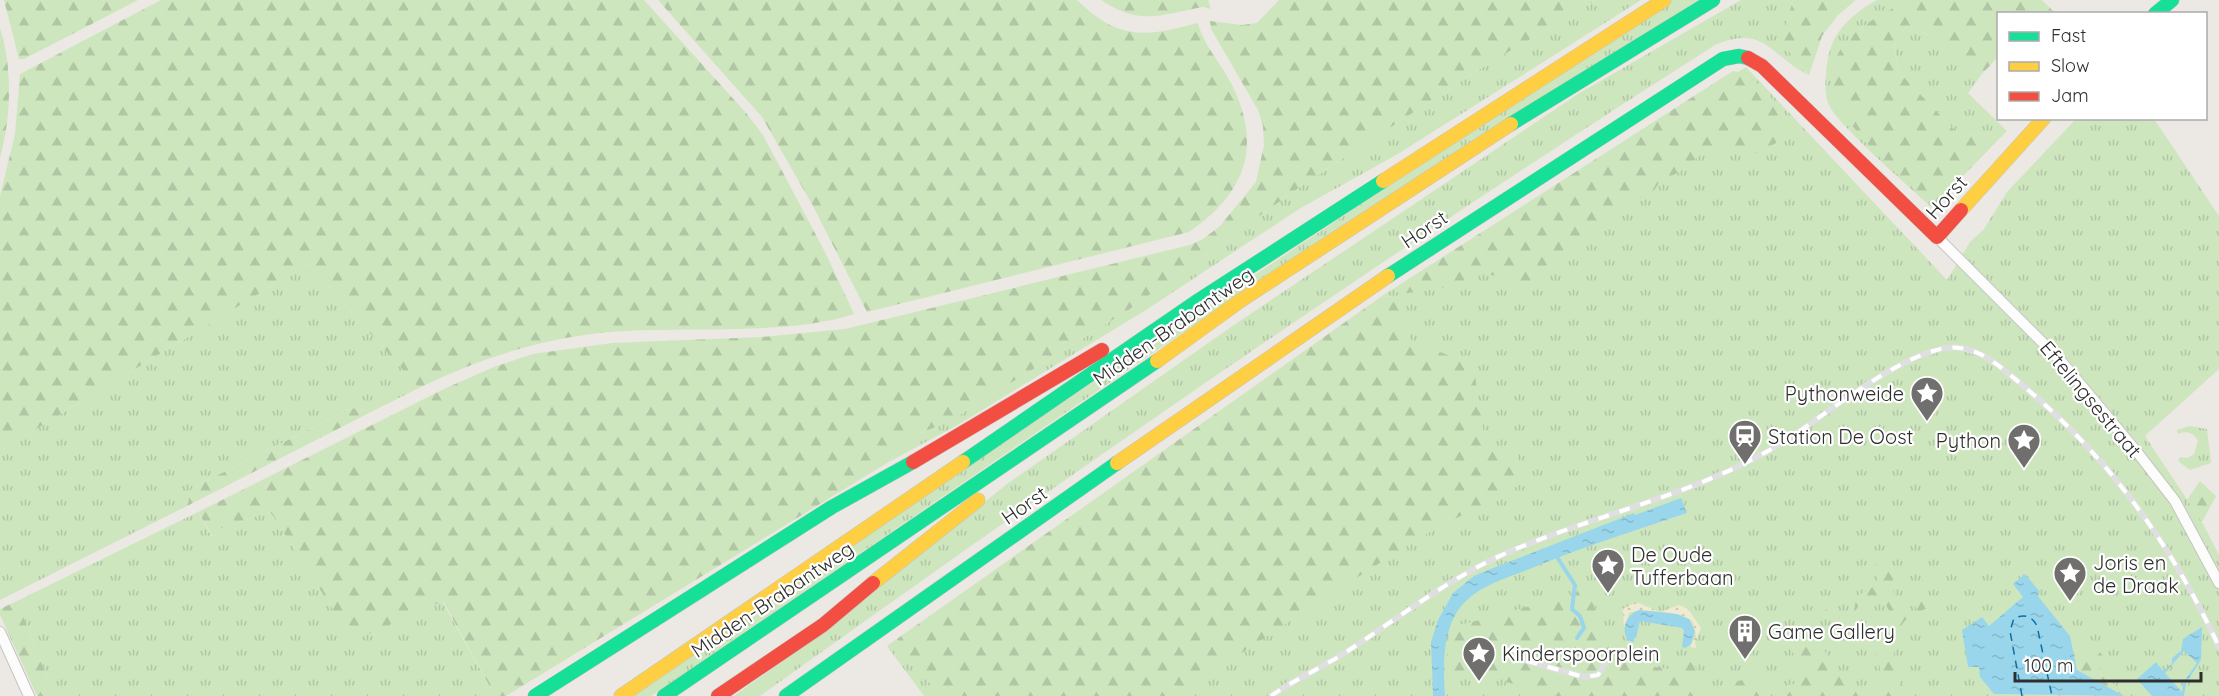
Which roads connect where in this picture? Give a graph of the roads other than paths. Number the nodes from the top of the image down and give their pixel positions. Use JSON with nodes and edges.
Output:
{"nodes":[{"id":1,"x":1664,"y":0,"type":"edge"},
{"id":2,"x":1713,"y":0,"type":"edge"},
{"id":3,"x":2172,"y":0,"type":"edge"},
{"id":4,"x":2157,"y":12,"type":"edge"},
{"id":5,"x":2042,"y":120,"type":"edge"},
{"id":6,"x":1937,"y":237,"type":"junction"},
{"id":7,"x":1196,"y":302,"type":"junction"},
{"id":8,"x":1118,"y":389,"type":"junction"},
{"id":9,"x":2219,"y":583,"type":"edge"},
{"id":10,"x":0,"y":632,"type":"edge"},
{"id":11,"x":29,"y":696,"type":"edge"},
{"id":12,"x":535,"y":696,"type":"edge"},
{"id":13,"x":621,"y":696,"type":"edge"},
{"id":14,"x":664,"y":696,"type":"edge"},
{"id":15,"x":718,"y":696,"type":"edge"},
{"id":16,"x":786,"y":696,"type":"edge"}],
"edges":[{"from":1,"to":7,"type":"main road","name":"Midden-Brabantweg"},
{"from":2,"to":8,"type":"main road","name":"Midden-Brabantweg"},
{"from":3,"to":4,"type":"main road"},
{"from":5,"to":6,"type":"main road","name":"Horst"},
{"from":6,"to":9,"type":"street","name":"Eftelingsestraat"},
{"from":6,"to":16,"type":"main road","name":"Horst"},
{"from":7,"to":12,"type":"main road"},
{"from":7,"to":13,"type":"main road","name":"Midden-Brabantweg"},
{"from":8,"to":14,"type":"main road","name":"Midden-Brabantweg"},
{"from":8,"to":15,"type":"main road"},
{"from":10,"to":11,"type":"street"}]}
